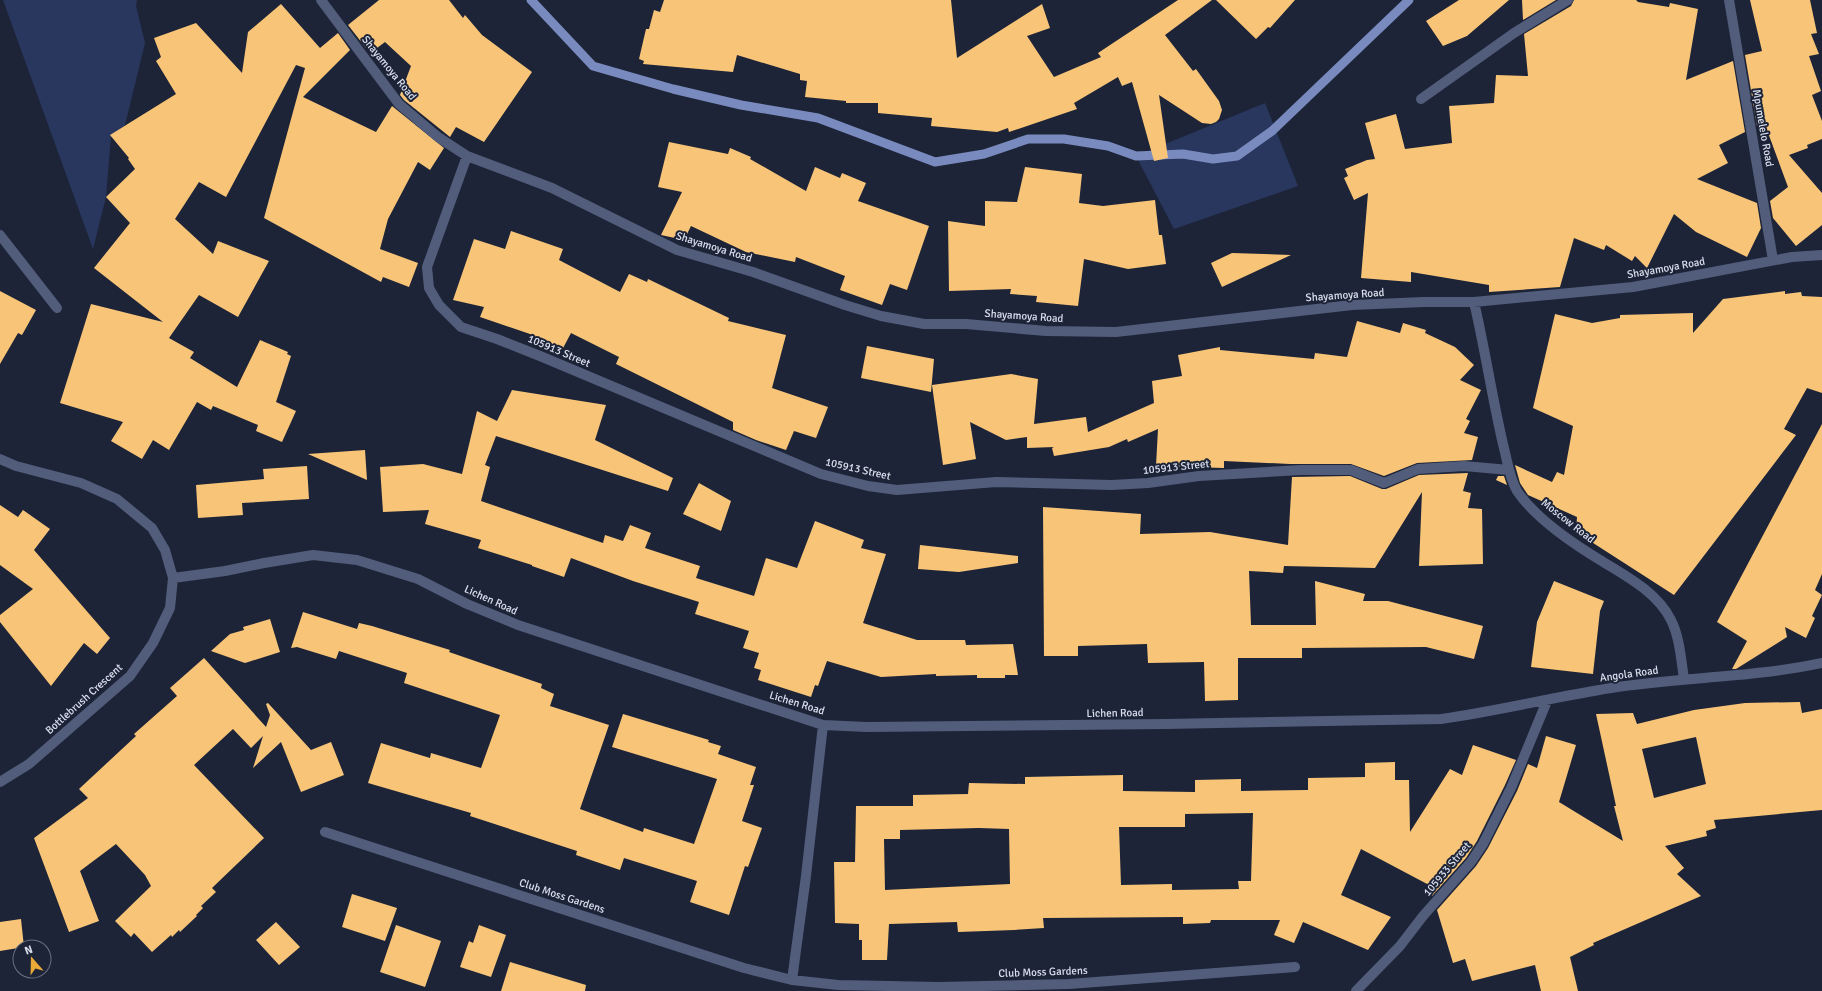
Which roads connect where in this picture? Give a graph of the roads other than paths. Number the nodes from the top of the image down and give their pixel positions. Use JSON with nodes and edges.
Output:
{"nodes":[{"id":1,"x":321,"y":0,"type":"edge"},
{"id":2,"x":1568,"y":0,"type":"edge"},
{"id":3,"x":1729,"y":0,"type":"edge"},
{"id":4,"x":1421,"y":99,"type":"dead end"},
{"id":5,"x":467,"y":156,"type":"junction"},
{"id":6,"x":0,"y":235,"type":"edge"},
{"id":7,"x":1822,"y":255,"type":"edge"},
{"id":8,"x":1773,"y":260,"type":"junction"},
{"id":9,"x":1474,"y":302,"type":"junction"},
{"id":10,"x":57,"y":308,"type":"dead end"},
{"id":11,"x":0,"y":459,"type":"edge"},
{"id":12,"x":1509,"y":470,"type":"junction"},
{"id":13,"x":173,"y":578,"type":"junction"},
{"id":14,"x":1822,"y":663,"type":"edge"},
{"id":15,"x":1684,"y":679,"type":"junction"},
{"id":16,"x":1546,"y":701,"type":"junction"},
{"id":17,"x":1441,"y":719,"type":"joint"},
{"id":18,"x":823,"y":725,"type":"junction"},
{"id":19,"x":0,"y":782,"type":"edge"},
{"id":20,"x":325,"y":832,"type":"dead end"},
{"id":21,"x":1295,"y":967,"type":"dead end"},
{"id":22,"x":792,"y":980,"type":"junction"},
{"id":23,"x":1356,"y":991,"type":"edge"}],
"edges":[{"from":1,"to":5,"type":"street","name":"Shayamoya Road"},
{"from":2,"to":4,"type":"street"},
{"from":3,"to":8,"type":"street","name":"Mpumelelo Road"},
{"from":5,"to":9,"type":"street","name":"Shayamoya Road"},
{"from":5,"to":12,"type":"street","name":"105913 Street"},
{"from":6,"to":10,"type":"street"},
{"from":7,"to":8,"type":"street","name":"Shayamoya Road"},
{"from":8,"to":9,"type":"street","name":"Shayamoya Road"},
{"from":9,"to":12,"type":"street","name":"Moscow Road"},
{"from":11,"to":13,"type":"street","name":"Bottlebrush Crescent"},
{"from":12,"to":15,"type":"street","name":"Moscow Road"},
{"from":13,"to":18,"type":"street","name":"Lichen Road"},
{"from":13,"to":19,"type":"street","name":"Bottlebrush Crescent"},
{"from":14,"to":15,"type":"street","name":"Angola Road"},
{"from":15,"to":16,"type":"street","name":"Angola Road"},
{"from":16,"to":17,"type":"street","name":"Angola Road"},
{"from":16,"to":23,"type":"street","name":"105933 Street"},
{"from":17,"to":18,"type":"street","name":"Lichen Road"},
{"from":18,"to":22,"type":"street"},
{"from":20,"to":22,"type":"street","name":"Club Moss Gardens"},
{"from":21,"to":22,"type":"street","name":"Club Moss Gardens"}]}
